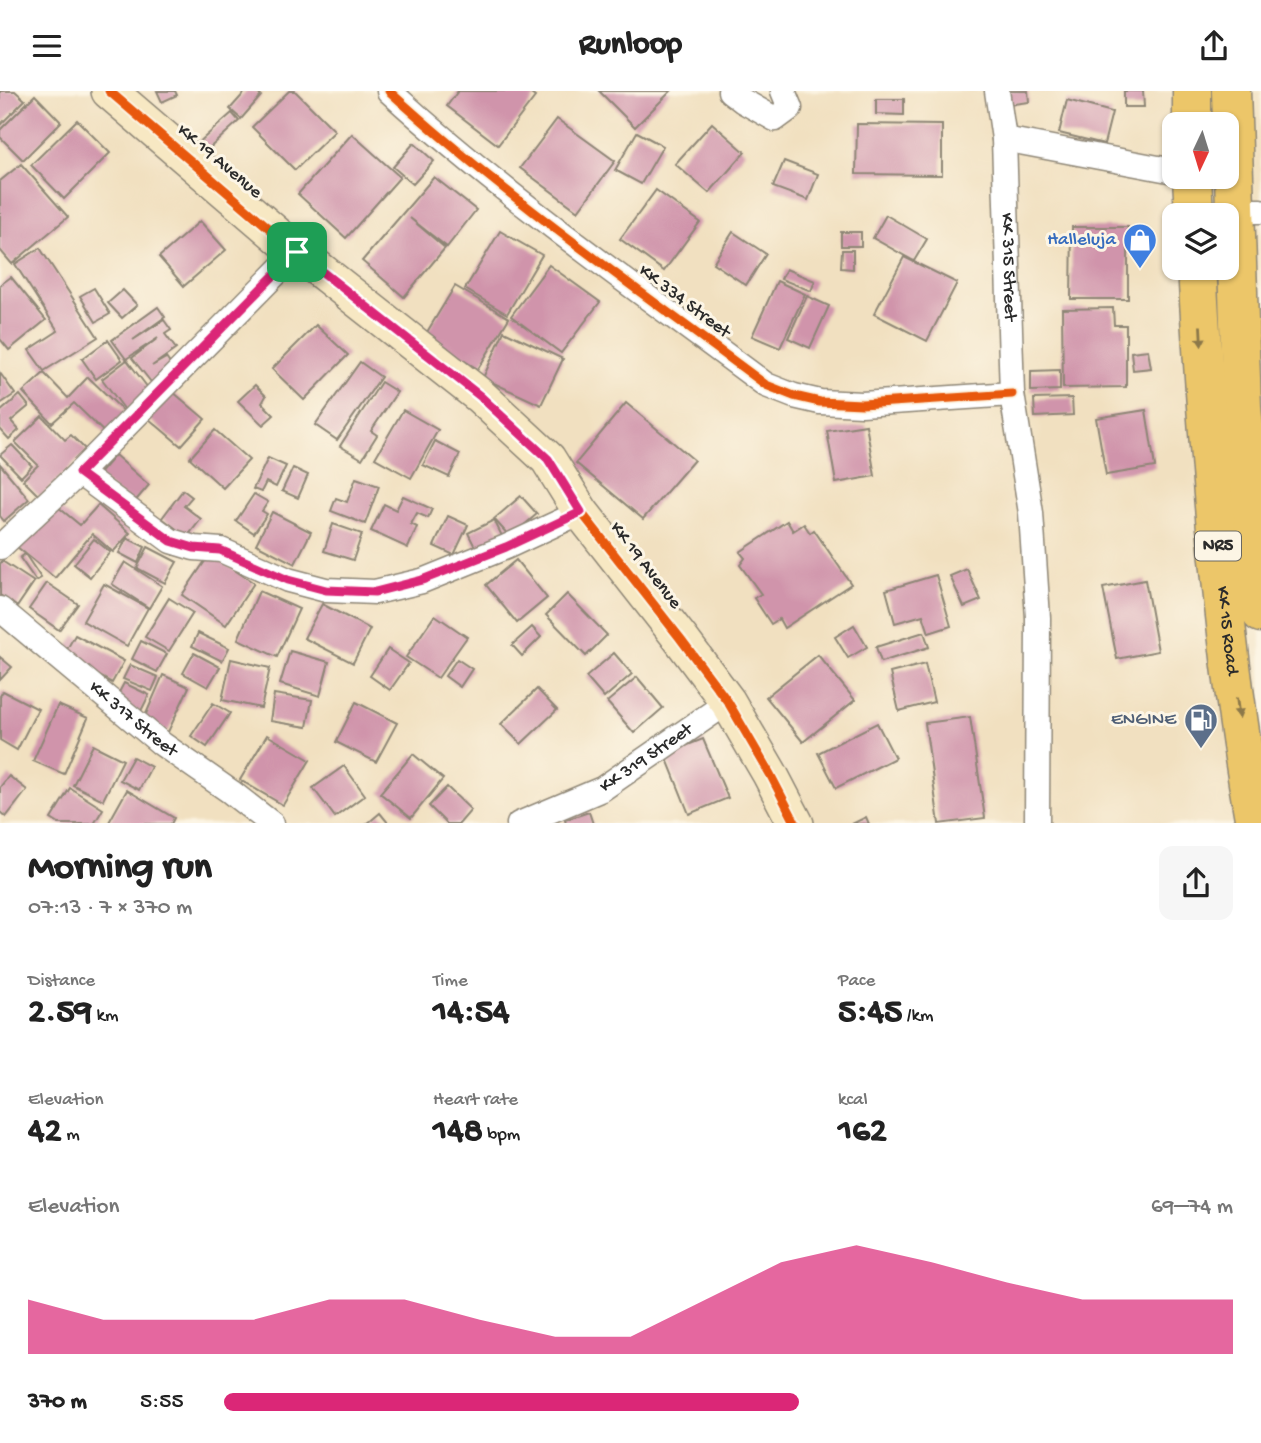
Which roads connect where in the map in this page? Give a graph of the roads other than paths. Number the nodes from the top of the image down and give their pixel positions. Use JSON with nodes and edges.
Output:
{"nodes":[{"id":1,"x":109,"y":91,"type":"edge"},
{"id":2,"x":389,"y":91,"type":"edge"},
{"id":3,"x":730,"y":91,"type":"edge"},
{"id":4,"x":997,"y":91,"type":"edge"},
{"id":5,"x":1192,"y":91,"type":"edge"},
{"id":6,"x":1231,"y":91,"type":"edge"},
{"id":7,"x":787,"y":100,"type":"edge"},
{"id":8,"x":1192,"y":112,"type":"edge"},
{"id":9,"x":1004,"y":139,"type":"junction"},
{"id":10,"x":1162,"y":169,"type":"edge"},
{"id":11,"x":1248,"y":211,"type":"edge"},
{"id":12,"x":297,"y":252,"type":"junction"},
{"id":13,"x":1198,"y":280,"type":"edge"},
{"id":14,"x":1012,"y":394,"type":"junction"},
{"id":15,"x":79,"y":473,"type":"junction"},
{"id":16,"x":581,"y":512,"type":"junction"},
{"id":17,"x":0,"y":547,"type":"edge"},
{"id":18,"x":0,"y":609,"type":"edge"},
{"id":19,"x":1261,"y":613,"type":"edge"},
{"id":20,"x":727,"y":702,"type":"junction"},
{"id":21,"x":271,"y":823,"type":"edge"},
{"id":22,"x":521,"y":823,"type":"edge"},
{"id":23,"x":795,"y":823,"type":"edge"},
{"id":24,"x":1037,"y":823,"type":"edge"},
{"id":25,"x":1255,"y":823,"type":"edge"}],
"edges":[{"from":1,"to":12,"type":"street","name":"KK 19 Avenue"},
{"from":2,"to":14,"type":"street","name":"KK 334 Street"},
{"from":3,"to":7,"type":"street"},
{"from":4,"to":9,"type":"street","name":"KK 315 Street"},
{"from":5,"to":8,"type":"highway"},
{"from":6,"to":11,"type":"highway","name":"KK 15 Road","number":"NR5"},
{"from":9,"to":10,"type":"street"},
{"from":9,"to":14,"type":"street","name":"KK 315 Street"},
{"from":11,"to":19,"type":"highway","name":"KK 15 Road","number":"NR5"},
{"from":12,"to":15,"type":"street"},
{"from":12,"to":16,"type":"street","name":"KK 19 Avenue"},
{"from":13,"to":25,"type":"highway","name":"KK 15 Road","number":"NR5","one_way":true},
{"from":14,"to":24,"type":"street"},
{"from":15,"to":16,"type":"street"},
{"from":15,"to":17,"type":"street"},
{"from":16,"to":20,"type":"street","name":"KK 19 Avenue"},
{"from":18,"to":21,"type":"street","name":"KK 317 Street"},
{"from":20,"to":22,"type":"street","name":"KK 319 Street"},
{"from":20,"to":23,"type":"street","name":"KK 19 Avenue"}]}
